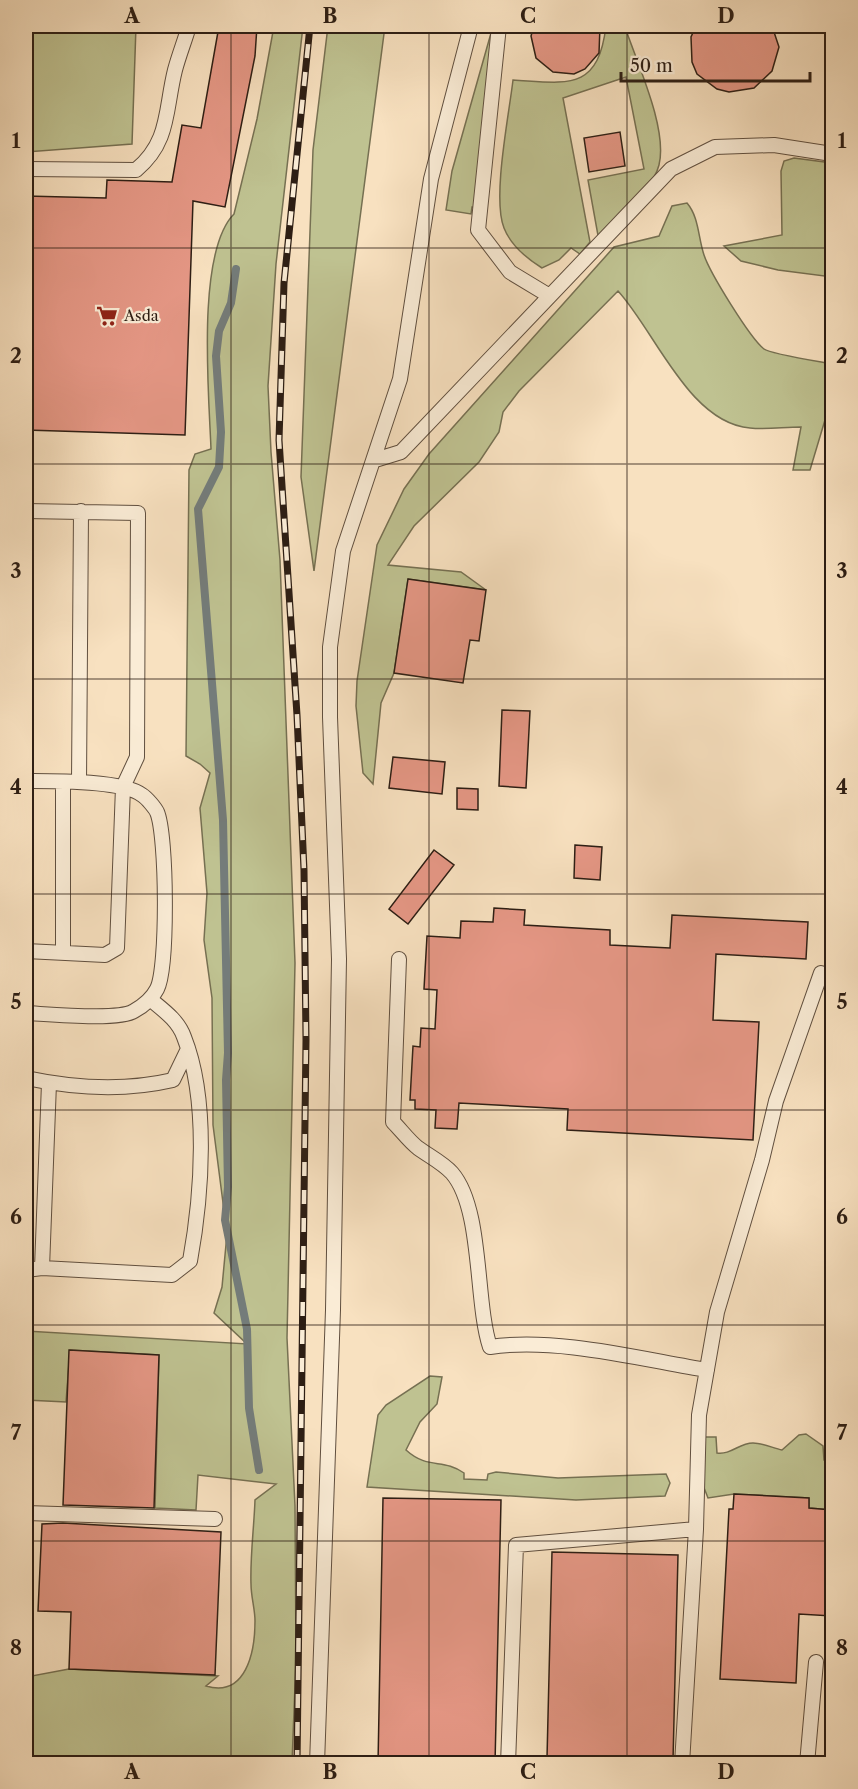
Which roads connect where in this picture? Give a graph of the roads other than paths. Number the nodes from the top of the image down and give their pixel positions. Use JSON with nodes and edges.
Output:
{"nodes":[{"id":1,"x":189,"y":26,"type":"edge"},
{"id":2,"x":471,"y":26,"type":"edge"},
{"id":3,"x":499,"y":26,"type":"edge"},
{"id":4,"x":832,"y":154,"type":"edge"},
{"id":5,"x":26,"y":169,"type":"edge"},
{"id":6,"x":548,"y":295,"type":"junction"},
{"id":7,"x":375,"y":460,"type":"junction"},
{"id":8,"x":26,"y":511,"type":"edge"},
{"id":9,"x":81,"y":511,"type":"junction"},
{"id":10,"x":26,"y":781,"type":"edge"},
{"id":11,"x":63,"y":782,"type":"junction"},
{"id":12,"x":79,"y":782,"type":"junction"},
{"id":13,"x":123,"y":787,"type":"junction"},
{"id":14,"x":26,"y":951,"type":"edge"},
{"id":15,"x":63,"y":952,"type":"junction"},
{"id":16,"x":399,"y":959,"type":"dead end"},
{"id":17,"x":821,"y":973,"type":"dead end"},
{"id":18,"x":150,"y":999,"type":"junction"},
{"id":19,"x":26,"y":1013,"type":"edge"},
{"id":20,"x":187,"y":1051,"type":"junction"},
{"id":21,"x":26,"y":1078,"type":"edge"},
{"id":22,"x":49,"y":1083,"type":"junction"},
{"id":23,"x":42,"y":1268,"type":"junction"},
{"id":24,"x":26,"y":1270,"type":"edge"},
{"id":25,"x":707,"y":1370,"type":"junction"},
{"id":26,"x":26,"y":1513,"type":"edge"},
{"id":27,"x":215,"y":1519,"type":"dead end"},
{"id":28,"x":696,"y":1529,"type":"junction"},
{"id":29,"x":816,"y":1662,"type":"dead end"},
{"id":30,"x":317,"y":1764,"type":"edge"},
{"id":31,"x":508,"y":1764,"type":"edge"},
{"id":32,"x":682,"y":1764,"type":"edge"},
{"id":33,"x":807,"y":1764,"type":"edge"}],
"edges":[{"from":1,"to":5,"type":"lane"},
{"from":2,"to":7,"type":"lane"},
{"from":3,"to":6,"type":"lane"},
{"from":4,"to":6,"type":"lane"},
{"from":6,"to":7,"type":"lane"},
{"from":7,"to":30,"type":"lane"},
{"from":8,"to":9,"type":"lane"},
{"from":9,"to":12,"type":"lane"},
{"from":9,"to":13,"type":"lane"},
{"from":10,"to":11,"type":"lane"},
{"from":11,"to":12,"type":"lane"},
{"from":11,"to":15,"type":"lane"},
{"from":12,"to":13,"type":"lane"},
{"from":13,"to":15,"type":"lane"},
{"from":13,"to":18,"type":"lane"},
{"from":14,"to":15,"type":"lane"},
{"from":16,"to":25,"type":"lane"},
{"from":17,"to":25,"type":"lane"},
{"from":18,"to":19,"type":"lane"},
{"from":18,"to":20,"type":"lane"},
{"from":20,"to":22,"type":"lane"},
{"from":20,"to":23,"type":"lane"},
{"from":21,"to":22,"type":"lane"},
{"from":22,"to":23,"type":"lane"},
{"from":23,"to":24,"type":"lane"},
{"from":25,"to":28,"type":"lane"},
{"from":26,"to":27,"type":"lane"},
{"from":28,"to":31,"type":"lane"},
{"from":28,"to":32,"type":"lane"},
{"from":29,"to":33,"type":"lane"}]}
